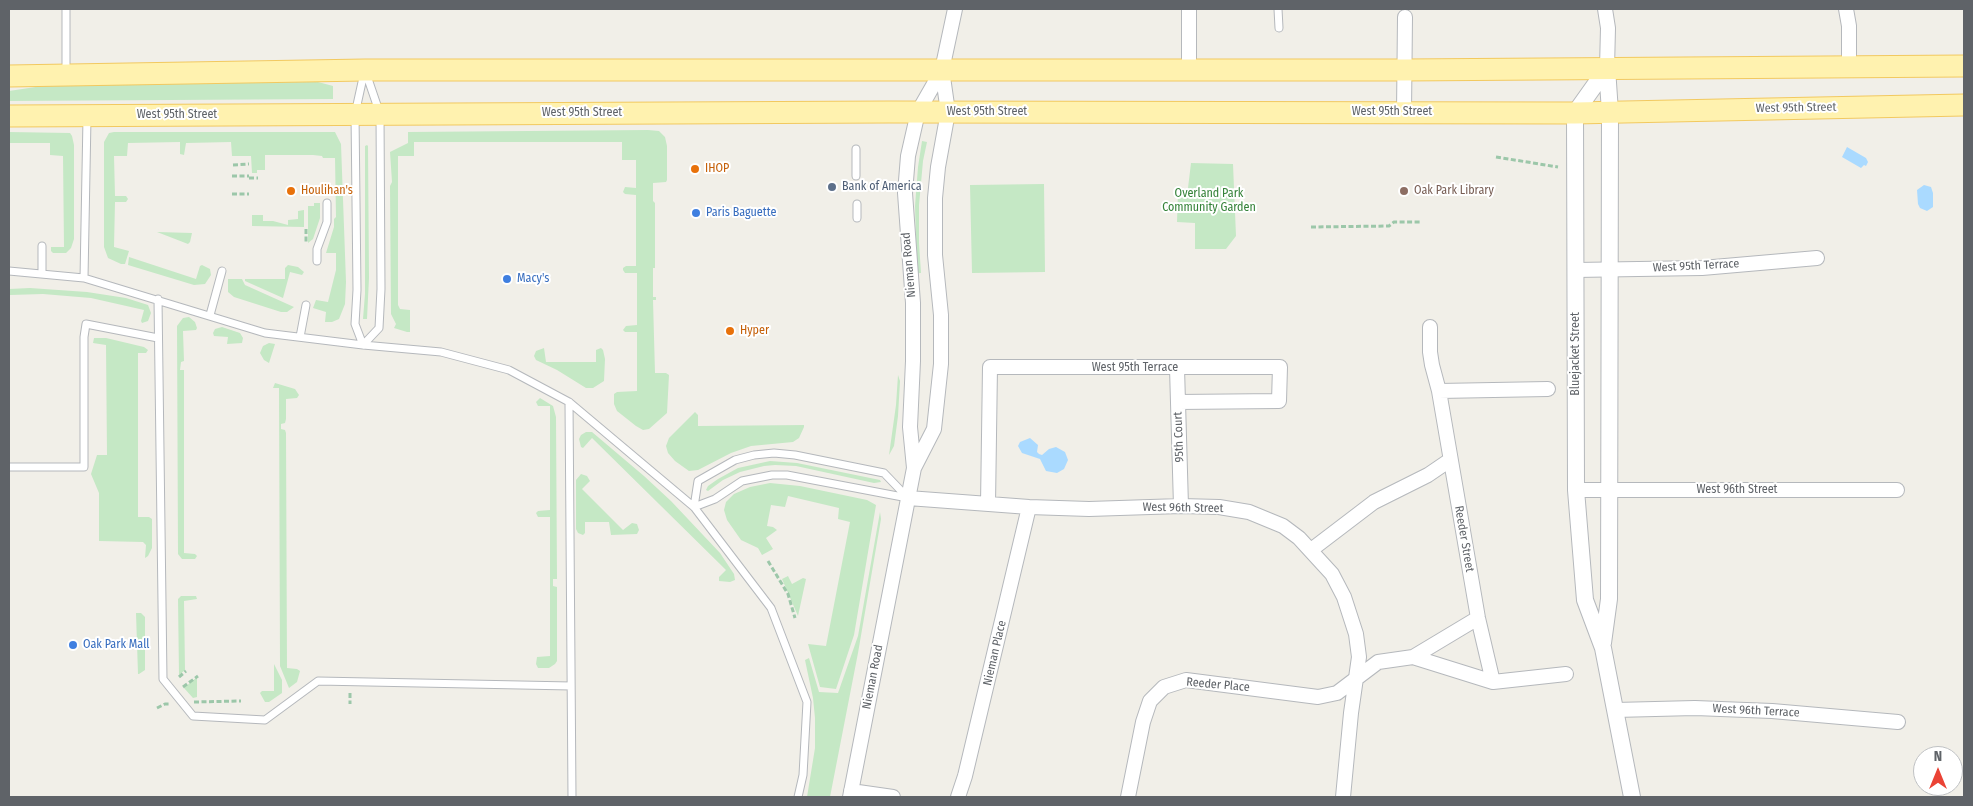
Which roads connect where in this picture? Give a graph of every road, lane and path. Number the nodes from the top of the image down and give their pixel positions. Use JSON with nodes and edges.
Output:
{"nodes":[{"id":1,"x":66,"y":9,"type":"edge"},
{"id":2,"x":955,"y":9,"type":"edge"},
{"id":3,"x":1189,"y":9,"type":"edge"},
{"id":4,"x":1278,"y":9,"type":"edge"},
{"id":5,"x":1605,"y":9,"type":"edge"},
{"id":6,"x":1846,"y":9,"type":"edge"},
{"id":7,"x":1405,"y":13,"type":"edge"},
{"id":8,"x":1279,"y":28,"type":"dead end"},
{"id":9,"x":1849,"y":65,"type":"junction"},
{"id":10,"x":1964,"y":66,"type":"edge"},
{"id":11,"x":1607,"y":68,"type":"junction"},
{"id":12,"x":365,"y":70,"type":"junction"},
{"id":13,"x":942,"y":70,"type":"junction"},
{"id":14,"x":1189,"y":70,"type":"junction"},
{"id":15,"x":1404,"y":70,"type":"junction"},
{"id":16,"x":66,"y":75,"type":"junction"},
{"id":17,"x":9,"y":76,"type":"edge"},
{"id":18,"x":1964,"y":106,"type":"edge"},
{"id":19,"x":918,"y":112,"type":"junction"},
{"id":20,"x":948,"y":112,"type":"junction"},
{"id":21,"x":1404,"y":112,"type":"junction"},
{"id":22,"x":1610,"y":112,"type":"junction"},
{"id":23,"x":1575,"y":113,"type":"junction"},
{"id":24,"x":355,"y":114,"type":"junction"},
{"id":25,"x":380,"y":114,"type":"junction"},
{"id":26,"x":86,"y":115,"type":"junction"},
{"id":27,"x":9,"y":116,"type":"edge"},
{"id":28,"x":856,"y":149,"type":"dead end"},
{"id":29,"x":1496,"y":157,"type":"dead end"},
{"id":30,"x":249,"y":164,"type":"dead end"},
{"id":31,"x":233,"y":165,"type":"dead end"},
{"id":32,"x":1558,"y":167,"type":"dead end"},
{"id":33,"x":232,"y":176,"type":"dead end"},
{"id":34,"x":856,"y":176,"type":"dead end"},
{"id":35,"x":258,"y":178,"type":"dead end"},
{"id":36,"x":232,"y":194,"type":"dead end"},
{"id":37,"x":249,"y":194,"type":"dead end"},
{"id":38,"x":327,"y":203,"type":"dead end"},
{"id":39,"x":856,"y":204,"type":"dead end"},
{"id":40,"x":857,"y":218,"type":"dead end"},
{"id":41,"x":1422,"y":222,"type":"dead end"},
{"id":42,"x":1311,"y":227,"type":"dead end"},
{"id":43,"x":306,"y":229,"type":"dead end"},
{"id":44,"x":306,"y":244,"type":"dead end"},
{"id":45,"x":42,"y":246,"type":"dead end"},
{"id":46,"x":1817,"y":258,"type":"dead end"},
{"id":47,"x":317,"y":261,"type":"dead end"},
{"id":48,"x":1610,"y":269,"type":"junction"},
{"id":49,"x":1575,"y":270,"type":"junction"},
{"id":50,"x":9,"y":271,"type":"edge"},
{"id":51,"x":222,"y":271,"type":"dead end"},
{"id":52,"x":42,"y":274,"type":"junction"},
{"id":53,"x":84,"y":278,"type":"junction"},
{"id":54,"x":158,"y":299,"type":"junction"},
{"id":55,"x":306,"y":304,"type":"dead end"},
{"id":56,"x":210,"y":316,"type":"junction"},
{"id":57,"x":1430,"y":327,"type":"dead end"},
{"id":58,"x":300,"y":337,"type":"junction"},
{"id":59,"x":158,"y":338,"type":"junction"},
{"id":60,"x":363,"y":345,"type":"junction"},
{"id":61,"x":1177,"y":368,"type":"junction"},
{"id":62,"x":1548,"y":389,"type":"dead end"},
{"id":63,"x":1439,"y":391,"type":"junction"},
{"id":64,"x":569,"y":402,"type":"junction"},
{"id":65,"x":1178,"y":402,"type":"junction"},
{"id":66,"x":1450,"y":460,"type":"junction"},
{"id":67,"x":9,"y":467,"type":"edge"},
{"id":68,"x":914,"y":468,"type":"junction"},
{"id":69,"x":1576,"y":490,"type":"junction"},
{"id":70,"x":1609,"y":490,"type":"junction"},
{"id":71,"x":1897,"y":490,"type":"dead end"},
{"id":72,"x":908,"y":498,"type":"junction"},
{"id":73,"x":988,"y":504,"type":"junction"},
{"id":74,"x":694,"y":506,"type":"junction"},
{"id":75,"x":1181,"y":506,"type":"junction"},
{"id":76,"x":1029,"y":507,"type":"junction"},
{"id":77,"x":1311,"y":550,"type":"junction"},
{"id":78,"x":768,"y":561,"type":"dead end"},
{"id":79,"x":795,"y":618,"type":"dead end"},
{"id":80,"x":1478,"y":618,"type":"junction"},
{"id":81,"x":1603,"y":648,"type":"junction"},
{"id":82,"x":1413,"y":657,"type":"junction"},
{"id":83,"x":186,"y":671,"type":"dead end"},
{"id":84,"x":1566,"y":674,"type":"dead end"},
{"id":85,"x":198,"y":676,"type":"dead end"},
{"id":86,"x":179,"y":677,"type":"dead end"},
{"id":87,"x":1355,"y":679,"type":"junction"},
{"id":88,"x":1493,"y":682,"type":"junction"},
{"id":89,"x":571,"y":686,"type":"junction"},
{"id":90,"x":182,"y":687,"type":"dead end"},
{"id":91,"x":350,"y":692,"type":"dead end"},
{"id":92,"x":241,"y":701,"type":"dead end"},
{"id":93,"x":182,"y":703,"type":"junction"},
{"id":94,"x":350,"y":704,"type":"dead end"},
{"id":95,"x":157,"y":708,"type":"dead end"},
{"id":96,"x":1615,"y":710,"type":"junction"},
{"id":97,"x":1898,"y":722,"type":"dead end"},
{"id":98,"x":851,"y":794,"type":"edge"},
{"id":99,"x":572,"y":797,"type":"edge"},
{"id":100,"x":798,"y":797,"type":"edge"},
{"id":101,"x":893,"y":797,"type":"edge"},
{"id":102,"x":958,"y":797,"type":"edge"},
{"id":103,"x":1128,"y":797,"type":"edge"},
{"id":104,"x":1343,"y":797,"type":"edge"},
{"id":105,"x":1632,"y":797,"type":"edge"}],
"edges":[{"from":1,"to":16,"type":"lane"},
{"from":2,"to":13,"type":"street","name":"Nieman Road"},
{"from":3,"to":14,"type":"street"},
{"from":4,"to":8,"type":"lane"},
{"from":5,"to":11,"type":"street","name":"Bluejacket Street"},
{"from":6,"to":9,"type":"street"},
{"from":7,"to":15,"type":"street"},
{"from":9,"to":10,"type":"main road"},
{"from":9,"to":11,"type":"main road"},
{"from":11,"to":15,"type":"main road"},
{"from":11,"to":22,"type":"street","name":"Bluejacket Street"},
{"from":11,"to":23,"type":"street"},
{"from":12,"to":13,"type":"main road"},
{"from":12,"to":16,"type":"main road"},
{"from":12,"to":24,"type":"lane"},
{"from":12,"to":25,"type":"lane"},
{"from":13,"to":14,"type":"main road"},
{"from":13,"to":19,"type":"street","name":"Nieman Road"},
{"from":13,"to":20,"type":"street","name":"Nieman Road"},
{"from":14,"to":15,"type":"main road"},
{"from":15,"to":21,"type":"street"},
{"from":16,"to":17,"type":"main road"},
{"from":18,"to":22,"type":"main road","name":"West 95th Street"},
{"from":19,"to":20,"type":"main road","name":"West 95th Street"},
{"from":19,"to":25,"type":"main road","name":"West 95th Street"},
{"from":19,"to":68,"type":"street","name":"Nieman Road"},
{"from":20,"to":21,"type":"main road","name":"West 95th Street"},
{"from":20,"to":68,"type":"street","name":"Nieman Road"},
{"from":21,"to":23,"type":"main road","name":"West 95th Street"},
{"from":22,"to":23,"type":"main road","name":"West 95th Street"},
{"from":22,"to":48,"type":"street","name":"Bluejacket Street"},
{"from":23,"to":49,"type":"street","name":"Bluejacket Street"},
{"from":24,"to":25,"type":"main road","name":"West 95th Street"},
{"from":24,"to":26,"type":"main road","name":"West 95th Street"},
{"from":24,"to":60,"type":"lane"},
{"from":25,"to":60,"type":"lane"},
{"from":26,"to":27,"type":"main road","name":"West 95th Street"},
{"from":26,"to":53,"type":"lane"},
{"from":28,"to":34,"type":"lane"},
{"from":29,"to":32,"type":"path"},
{"from":30,"to":31,"type":"path"},
{"from":33,"to":35,"type":"path"},
{"from":36,"to":37,"type":"path"},
{"from":38,"to":47,"type":"lane"},
{"from":39,"to":40,"type":"lane"},
{"from":41,"to":42,"type":"path"},
{"from":43,"to":44,"type":"path"},
{"from":45,"to":52,"type":"lane"},
{"from":46,"to":48,"type":"street","name":"West 95th Terrace"},
{"from":48,"to":49,"type":"street","name":"West 95th Terrace"},
{"from":48,"to":70,"type":"street","name":"Bluejacket Street"},
{"from":49,"to":69,"type":"street","name":"Bluejacket Street"},
{"from":50,"to":52,"type":"lane"},
{"from":51,"to":56,"type":"lane"},
{"from":52,"to":53,"type":"lane"},
{"from":53,"to":54,"type":"lane"},
{"from":54,"to":56,"type":"lane"},
{"from":54,"to":59,"type":"lane"},
{"from":55,"to":58,"type":"lane"},
{"from":56,"to":58,"type":"lane"},
{"from":57,"to":63,"type":"street"},
{"from":58,"to":60,"type":"lane"},
{"from":59,"to":67,"type":"lane"},
{"from":59,"to":93,"type":"lane"},
{"from":60,"to":64,"type":"lane"},
{"from":61,"to":65,"type":"street","name":"95th Court"},
{"from":61,"to":65,"type":"street","name":"West 95th Terrace"},
{"from":61,"to":73,"type":"street","name":"West 95th Terrace"},
{"from":62,"to":63,"type":"street"},
{"from":63,"to":66,"type":"street"},
{"from":64,"to":74,"type":"lane"},
{"from":64,"to":89,"type":"lane"},
{"from":65,"to":75,"type":"street","name":"95th Court"},
{"from":66,"to":77,"type":"street"},
{"from":66,"to":80,"type":"street","name":"Reeder Street"},
{"from":68,"to":72,"type":"street","name":"Nieman Road"},
{"from":69,"to":70,"type":"street","name":"West 96th Street"},
{"from":69,"to":81,"type":"street","name":"Bluejacket Street"},
{"from":70,"to":71,"type":"street","name":"West 96th Street"},
{"from":70,"to":81,"type":"street","name":"Bluejacket Street"},
{"from":72,"to":73,"type":"street","name":"West 96th Street"},
{"from":72,"to":74,"type":"lane"},
{"from":72,"to":74,"type":"lane"},
{"from":72,"to":98,"type":"street","name":"Nieman Road"},
{"from":73,"to":76,"type":"street","name":"West 96th Street"},
{"from":74,"to":100,"type":"lane"},
{"from":75,"to":76,"type":"street","name":"West 96th Street"},
{"from":75,"to":77,"type":"street","name":"West 96th Street"},
{"from":76,"to":102,"type":"street","name":"Nieman Place"},
{"from":77,"to":87,"type":"street"},
{"from":78,"to":79,"type":"path"},
{"from":80,"to":82,"type":"street"},
{"from":80,"to":88,"type":"street","name":"Reeder Street"},
{"from":81,"to":96,"type":"street","name":"Bluejacket Street"},
{"from":82,"to":87,"type":"street"},
{"from":82,"to":88,"type":"street"},
{"from":83,"to":86,"type":"path"},
{"from":84,"to":88,"type":"street"},
{"from":85,"to":90,"type":"path"},
{"from":87,"to":103,"type":"street","name":"Reeder Place"},
{"from":87,"to":104,"type":"street"},
{"from":89,"to":93,"type":"lane"},
{"from":89,"to":99,"type":"lane"},
{"from":91,"to":94,"type":"path"},
{"from":92,"to":93,"type":"path"},
{"from":93,"to":95,"type":"path"},
{"from":96,"to":97,"type":"street","name":"West 96th Terrace"},
{"from":96,"to":105,"type":"street","name":"Bluejacket Street"},
{"from":98,"to":101,"type":"street"}]}
